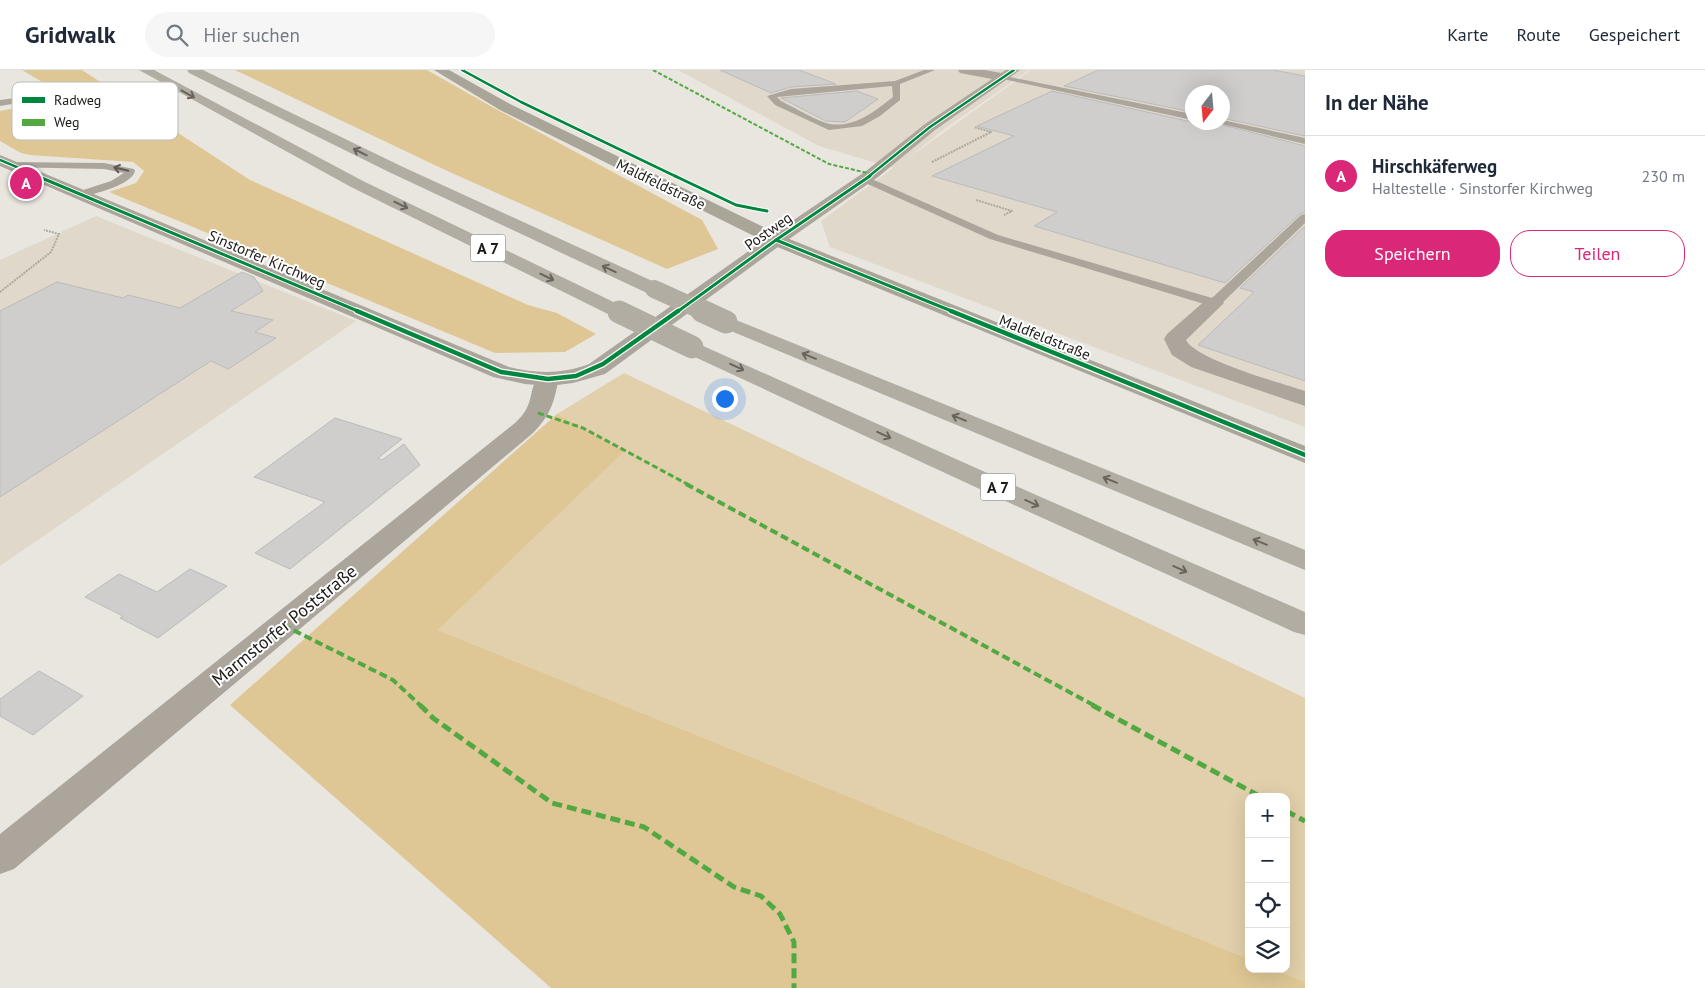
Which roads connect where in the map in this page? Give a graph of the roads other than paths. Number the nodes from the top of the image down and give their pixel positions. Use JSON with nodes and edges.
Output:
{"nodes":[{"id":1,"x":145,"y":70,"type":"edge"},
{"id":2,"x":192,"y":70,"type":"edge"},
{"id":3,"x":208,"y":70,"type":"edge"},
{"id":4,"x":440,"y":70,"type":"edge"},
{"id":5,"x":931,"y":70,"type":"edge"},
{"id":6,"x":964,"y":70,"type":"edge"},
{"id":7,"x":1009,"y":74,"type":"edge"},
{"id":8,"x":167,"y":82,"type":"edge"},
{"id":9,"x":896,"y":83,"type":"junction"},
{"id":10,"x":223,"y":86,"type":"junction"},
{"id":11,"x":178,"y":88,"type":"edge"},
{"id":12,"x":1185,"y":115,"type":"edge"},
{"id":13,"x":1230,"y":125,"type":"edge"},
{"id":14,"x":1305,"y":141,"type":"edge"},
{"id":15,"x":5,"y":162,"type":"edge"},
{"id":16,"x":864,"y":179,"type":"junction"},
{"id":17,"x":81,"y":194,"type":"junction"},
{"id":18,"x":1305,"y":217,"type":"edge"},
{"id":19,"x":776,"y":240,"type":"junction"},
{"id":20,"x":1214,"y":303,"type":"junction"},
{"id":21,"x":525,"y":379,"type":"joint"},
{"id":22,"x":547,"y":380,"type":"junction"},
{"id":23,"x":1305,"y":399,"type":"edge"},
{"id":24,"x":1305,"y":455,"type":"edge"},
{"id":25,"x":1305,"y":561,"type":"edge"},
{"id":26,"x":1305,"y":624,"type":"edge"},
{"id":27,"x":0,"y":857,"type":"edge"}],
"edges":[{"from":1,"to":8,"type":"highway","number":"A 7","one_way":true,"bridge":true},
{"from":2,"to":10,"type":"highway","number":"A 7"},
{"from":3,"to":10,"type":"highway"},
{"from":4,"to":19,"type":"main road","name":"Maldfeldstraße"},
{"from":5,"to":9,"type":"lane"},
{"from":6,"to":7,"type":"street"},
{"from":7,"to":12,"type":"lane"},
{"from":7,"to":16,"type":"street","name":"Postweg"},
{"from":9,"to":9,"type":"lane"},
{"from":25,"to":10,"type":"highway","number":"A 7","one_way":true,"bridge":true},
{"from":11,"to":26,"type":"highway","number":"A 7","one_way":true,"bridge":true},
{"from":13,"to":14,"type":"lane"},
{"from":15,"to":17,"type":"street","name":"Sinstorfer Kirchweg"},
{"from":17,"to":15,"type":"lane","one_way":true},
{"from":16,"to":19,"type":"street","name":"Postweg"},
{"from":16,"to":20,"type":"lane"},
{"from":17,"to":21,"type":"street","name":"Sinstorfer Kirchweg"},
{"from":18,"to":20,"type":"lane"},
{"from":19,"to":22,"type":"street","name":"Postweg"},
{"from":19,"to":24,"type":"main road","name":"Maldfeldstraße"},
{"from":20,"to":23,"type":"street"},
{"from":21,"to":22,"type":"street","name":"Postweg"},
{"from":22,"to":27,"type":"street","name":"Marmstorfer Poststraße"}]}
